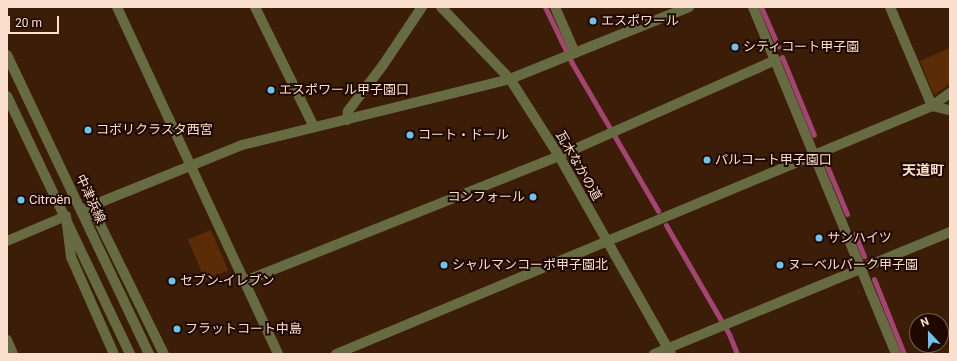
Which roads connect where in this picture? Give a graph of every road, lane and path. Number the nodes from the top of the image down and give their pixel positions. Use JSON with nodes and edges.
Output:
{"nodes":[{"id":1,"x":117,"y":7,"type":"edge"},
{"id":2,"x":255,"y":7,"type":"edge"},
{"id":3,"x":422,"y":7,"type":"edge"},
{"id":4,"x":441,"y":7,"type":"edge"},
{"id":5,"x":555,"y":7,"type":"edge"},
{"id":6,"x":689,"y":7,"type":"edge"},
{"id":7,"x":753,"y":7,"type":"edge"},
{"id":8,"x":890,"y":7,"type":"edge"},
{"id":9,"x":7,"y":55,"type":"edge"},
{"id":10,"x":570,"y":55,"type":"junction"},
{"id":11,"x":776,"y":60,"type":"junction"},
{"id":12,"x":510,"y":79,"type":"junction"},
{"id":13,"x":950,"y":93,"type":"edge"},
{"id":14,"x":7,"y":96,"type":"edge"},
{"id":15,"x":932,"y":106,"type":"junction"},
{"id":16,"x":950,"y":110,"type":"edge"},
{"id":17,"x":347,"y":120,"type":"junction"},
{"id":18,"x":314,"y":127,"type":"junction"},
{"id":19,"x":814,"y":154,"type":"junction"},
{"id":20,"x":559,"y":156,"type":"junction"},
{"id":21,"x":191,"y":165,"type":"junction"},
{"id":22,"x":81,"y":210,"type":"junction"},
{"id":23,"x":66,"y":216,"type":"junction"},
{"id":24,"x":950,"y":232,"type":"edge"},
{"id":25,"x":7,"y":241,"type":"edge"},
{"id":26,"x":606,"y":241,"type":"junction"},
{"id":27,"x":861,"y":269,"type":"junction"},
{"id":28,"x":245,"y":281,"type":"junction"},
{"id":29,"x":7,"y":340,"type":"edge"},
{"id":30,"x":669,"y":351,"type":"edge"},
{"id":31,"x":13,"y":354,"type":"edge"},
{"id":32,"x":114,"y":354,"type":"edge"},
{"id":33,"x":130,"y":354,"type":"edge"},
{"id":34,"x":149,"y":354,"type":"edge"},
{"id":35,"x":164,"y":354,"type":"edge"},
{"id":36,"x":278,"y":354,"type":"edge"},
{"id":37,"x":336,"y":354,"type":"edge"},
{"id":38,"x":654,"y":354,"type":"edge"},
{"id":39,"x":896,"y":354,"type":"edge"}],
"edges":[{"from":1,"to":21,"type":"street"},
{"from":2,"to":18,"type":"street"},
{"from":3,"to":17,"type":"street"},
{"from":4,"to":12,"type":"street","name":"瓦木なかの道"},
{"from":5,"to":10,"type":"street"},
{"from":6,"to":10,"type":"street"},
{"from":7,"to":11,"type":"street"},
{"from":8,"to":15,"type":"street"},
{"from":9,"to":22,"type":"street","name":"中津浜線"},
{"from":10,"to":12,"type":"street"},
{"from":11,"to":19,"type":"street"},
{"from":11,"to":20,"type":"street"},
{"from":12,"to":17,"type":"street"},
{"from":12,"to":20,"type":"street","name":"瓦木なかの道"},
{"from":13,"to":15,"type":"street"},
{"from":14,"to":23,"type":"street"},
{"from":15,"to":16,"type":"street"},
{"from":15,"to":19,"type":"street"},
{"from":17,"to":18,"type":"street"},
{"from":18,"to":21,"type":"street"},
{"from":19,"to":26,"type":"street"},
{"from":19,"to":27,"type":"street"},
{"from":20,"to":26,"type":"street","name":"瓦木なかの道"},
{"from":20,"to":28,"type":"street"},
{"from":21,"to":22,"type":"street"},
{"from":21,"to":28,"type":"street"},
{"from":22,"to":34,"type":"street","name":"中津浜線"},
{"from":22,"to":35,"type":"street"},
{"from":23,"to":25,"type":"street"},
{"from":23,"to":32,"type":"street"},
{"from":23,"to":33,"type":"street"},
{"from":24,"to":27,"type":"street"},
{"from":26,"to":30,"type":"street","name":"瓦木なかの道"},
{"from":26,"to":37,"type":"street"},
{"from":27,"to":30,"type":"street"},
{"from":27,"to":39,"type":"street"},
{"from":28,"to":36,"type":"street"},
{"from":29,"to":31,"type":"street"},
{"from":30,"to":38,"type":"street"}]}
